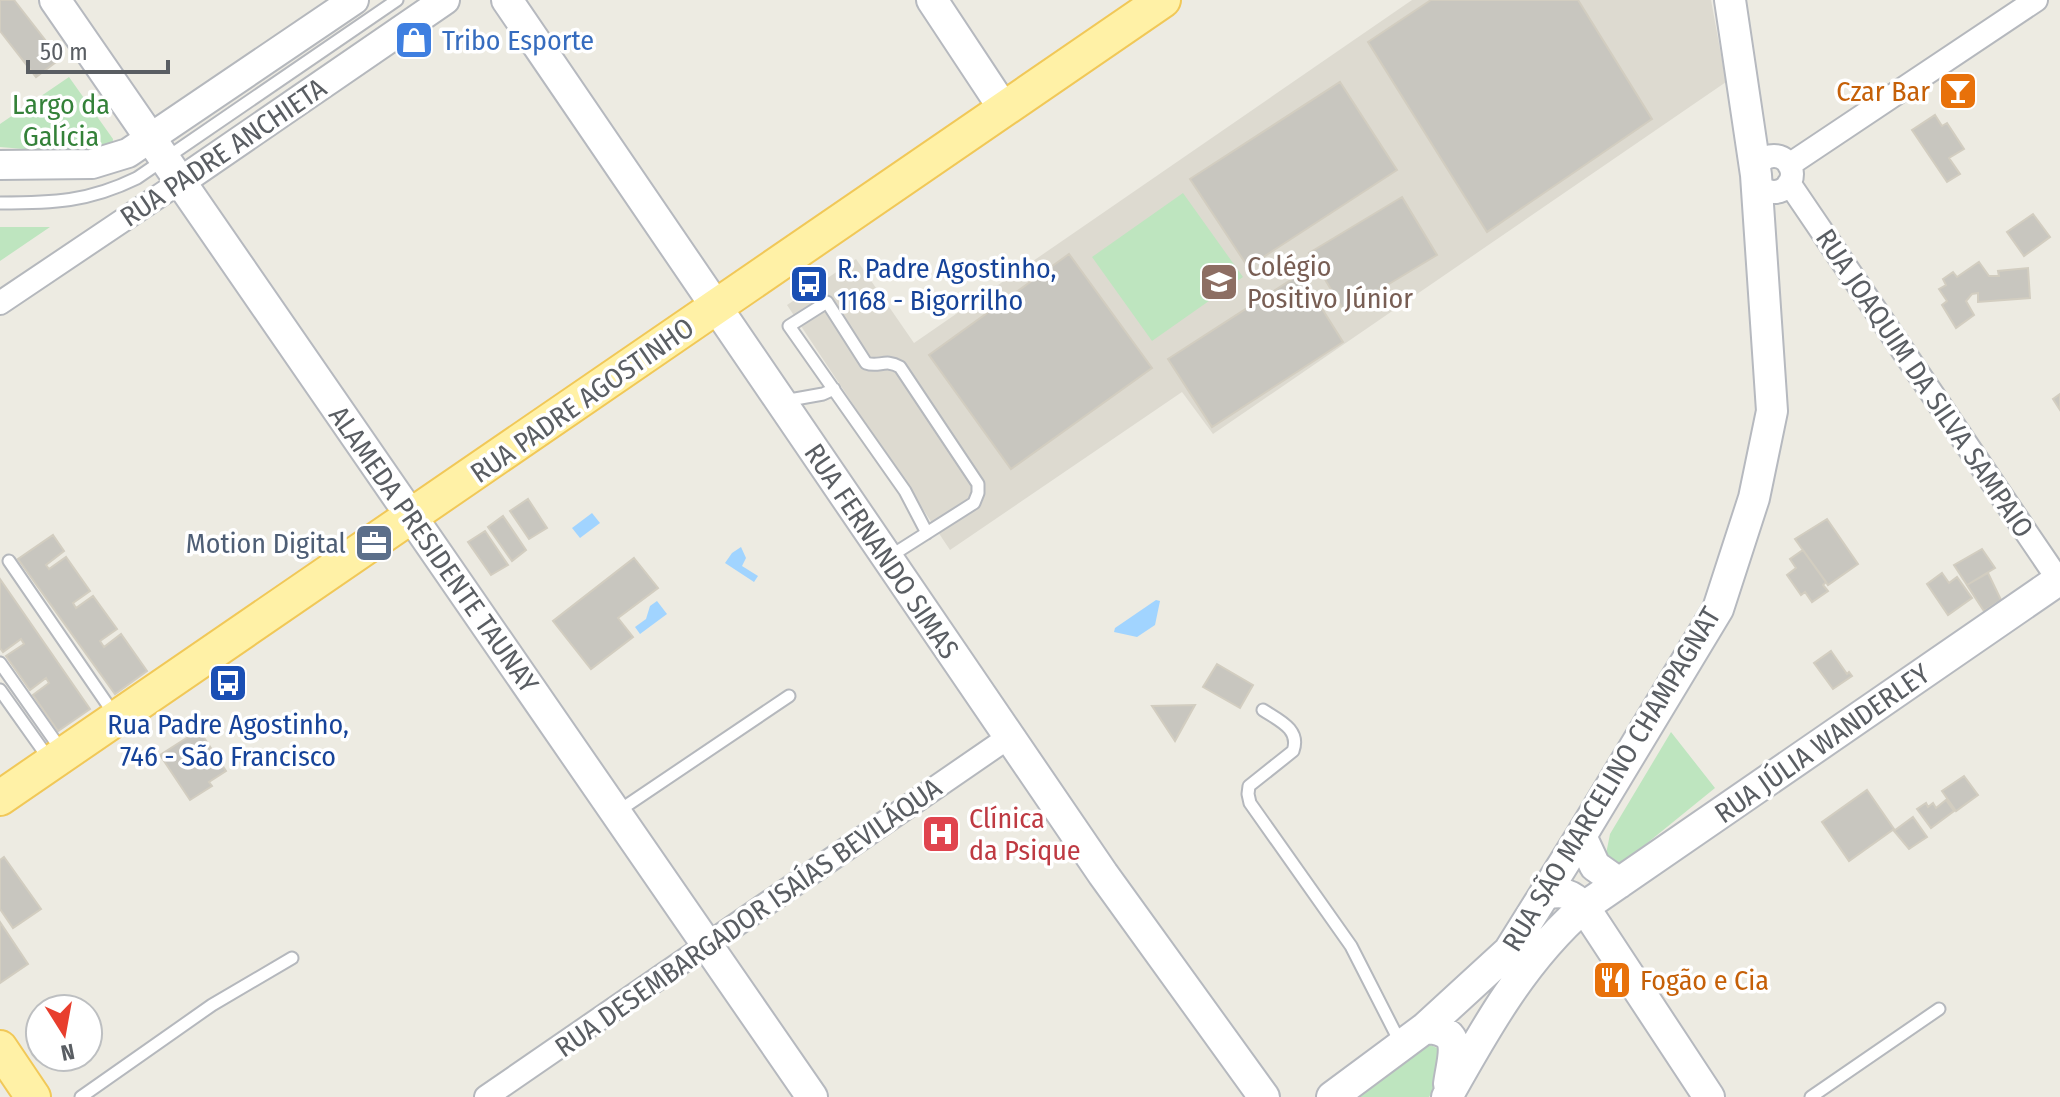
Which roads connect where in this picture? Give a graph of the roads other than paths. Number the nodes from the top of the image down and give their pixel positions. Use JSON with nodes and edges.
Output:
{"nodes":[{"id":1,"x":55,"y":0,"type":"edge"},
{"id":2,"x":354,"y":0,"type":"edge"},
{"id":3,"x":397,"y":0,"type":"edge"},
{"id":4,"x":445,"y":0,"type":"edge"},
{"id":5,"x":507,"y":0,"type":"edge"},
{"id":6,"x":932,"y":0,"type":"edge"},
{"id":7,"x":1163,"y":0,"type":"edge"},
{"id":8,"x":1730,"y":0,"type":"edge"},
{"id":9,"x":2036,"y":0,"type":"edge"},
{"id":10,"x":1004,"y":109,"type":"junction"},
{"id":11,"x":165,"y":160,"type":"junction"},
{"id":12,"x":0,"y":165,"type":"edge"},
{"id":13,"x":1789,"y":174,"type":"junction"},
{"id":14,"x":1756,"y":175,"type":"junction"},
{"id":15,"x":0,"y":203,"type":"edge"},
{"id":16,"x":0,"y":303,"type":"edge"},
{"id":17,"x":716,"y":307,"type":"junction"},
{"id":18,"x":834,"y":389,"type":"junction"},
{"id":19,"x":780,"y":401,"type":"junction"},
{"id":20,"x":412,"y":517,"type":"junction"},
{"id":21,"x":927,"y":533,"type":"junction"},
{"id":22,"x":887,"y":559,"type":"junction"},
{"id":23,"x":9,"y":561,"type":"dead end"},
{"id":24,"x":2059,"y":580,"type":"edge"},
{"id":25,"x":0,"y":663,"type":"edge"},
{"id":26,"x":0,"y":690,"type":"edge"},
{"id":27,"x":789,"y":696,"type":"dead end"},
{"id":28,"x":1263,"y":710,"type":"dead end"},
{"id":29,"x":117,"y":718,"type":"junction"},
{"id":30,"x":1009,"y":737,"type":"junction"},
{"id":31,"x":58,"y":759,"type":"junction"},
{"id":32,"x":0,"y":798,"type":"edge"},
{"id":33,"x":616,"y":813,"type":"junction"},
{"id":34,"x":1581,"y":836,"type":"junction"},
{"id":35,"x":1619,"y":883,"type":"junction"},
{"id":36,"x":1545,"y":895,"type":"junction"},
{"id":37,"x":1584,"y":907,"type":"junction"},
{"id":38,"x":707,"y":945,"type":"junction"},
{"id":39,"x":292,"y":958,"type":"dead end"},
{"id":40,"x":1939,"y":1009,"type":"dead end"},
{"id":41,"x":1413,"y":1036,"type":"junction"},
{"id":42,"x":0,"y":1048,"type":"edge"},
{"id":43,"x":1447,"y":1096,"type":"edge"},
{"id":44,"x":33,"y":1097,"type":"edge"},
{"id":45,"x":81,"y":1097,"type":"edge"},
{"id":46,"x":486,"y":1097,"type":"edge"},
{"id":47,"x":812,"y":1097,"type":"edge"},
{"id":48,"x":1264,"y":1097,"type":"edge"},
{"id":49,"x":1332,"y":1097,"type":"edge"},
{"id":50,"x":1709,"y":1097,"type":"edge"},
{"id":51,"x":1811,"y":1097,"type":"edge"}],
"edges":[{"from":1,"to":11,"type":"main road","name":"ALAMEDA PRESIDENTE TAUNAY"},
{"from":2,"to":11,"type":"street","name":"RUA PADRE ANCHIETA"},
{"from":3,"to":11,"type":"lane"},
{"from":4,"to":11,"type":"street","name":"RUA PADRE ANCHIETA"},
{"from":5,"to":17,"type":"main road","name":"RUA FERNANDO SIMAS"},
{"from":6,"to":10,"type":"main road"},
{"from":7,"to":10,"type":"main road","name":"RUA PADRE AGOSTINHO"},
{"from":8,"to":14,"type":"main road","name":"RUA SÃO MARCELINO CHAMPAGNAT"},
{"from":9,"to":13,"type":"street"},
{"from":10,"to":17,"type":"main road","name":"RUA PADRE AGOSTINHO"},
{"from":11,"to":12,"type":"street"},
{"from":11,"to":15,"type":"lane"},
{"from":11,"to":16,"type":"street","name":"RUA PADRE ANCHIETA"},
{"from":11,"to":20,"type":"main road","name":"ALAMEDA PRESIDENTE TAUNAY"},
{"from":13,"to":14,"type":"street"},
{"from":13,"to":24,"type":"street","name":"RUA JOAQUIM DA SILVA SAMPAIO"},
{"from":14,"to":34,"type":"main road","name":"RUA SÃO MARCELINO CHAMPAGNAT"},
{"from":17,"to":19,"type":"main road","name":"RUA FERNANDO SIMAS"},
{"from":17,"to":20,"type":"main road","name":"RUA PADRE AGOSTINHO"},
{"from":18,"to":19,"type":"lane"},
{"from":18,"to":21,"type":"lane"},
{"from":18,"to":21,"type":"lane"},
{"from":19,"to":22,"type":"main road","name":"RUA FERNANDO SIMAS"},
{"from":20,"to":29,"type":"main road","name":"RUA PADRE AGOSTINHO"},
{"from":20,"to":33,"type":"main road","name":"ALAMEDA PRESIDENTE TAUNAY"},
{"from":21,"to":22,"type":"lane"},
{"from":22,"to":30,"type":"main road","name":"RUA FERNANDO SIMAS"},
{"from":23,"to":29,"type":"lane"},
{"from":24,"to":35,"type":"main road","name":"RUA JÚLIA WANDERLEY"},
{"from":25,"to":31,"type":"lane"},
{"from":26,"to":31,"type":"lane"},
{"from":27,"to":33,"type":"lane"},
{"from":28,"to":41,"type":"lane"},
{"from":29,"to":31,"type":"main road","name":"RUA PADRE AGOSTINHO"},
{"from":30,"to":38,"type":"street","name":"RUA DESEMBARGADOR ISAÍAS BEVILÁQUA"},
{"from":30,"to":48,"type":"main road","name":"RUA FERNANDO SIMAS"},
{"from":31,"to":32,"type":"main road","name":"RUA PADRE AGOSTINHO"},
{"from":33,"to":38,"type":"main road","name":"ALAMEDA PRESIDENTE TAUNAY"},
{"from":34,"to":35,"type":"main road"},
{"from":34,"to":36,"type":"main road","name":"RUA SÃO MARCELINO CHAMPAGNAT"},
{"from":35,"to":37,"type":"main road","name":"RUA JÚLIA WANDERLEY"},
{"from":36,"to":37,"type":"street"},
{"from":36,"to":41,"type":"main road","name":"RUA SÃO MARCELINO CHAMPAGNAT"},
{"from":37,"to":43,"type":"main road","name":"RUA SÃO MARCELINO CHAMPAGNAT"},
{"from":37,"to":50,"type":"main road"},
{"from":38,"to":46,"type":"street","name":"RUA DESEMBARGADOR ISAÍAS BEVILÁQUA"},
{"from":38,"to":47,"type":"main road","name":"ALAMEDA PRESIDENTE TAUNAY"},
{"from":39,"to":45,"type":"lane"},
{"from":40,"to":51,"type":"lane"},
{"from":41,"to":43,"type":"main road"},
{"from":41,"to":49,"type":"main road"},
{"from":42,"to":44,"type":"main road"}]}
